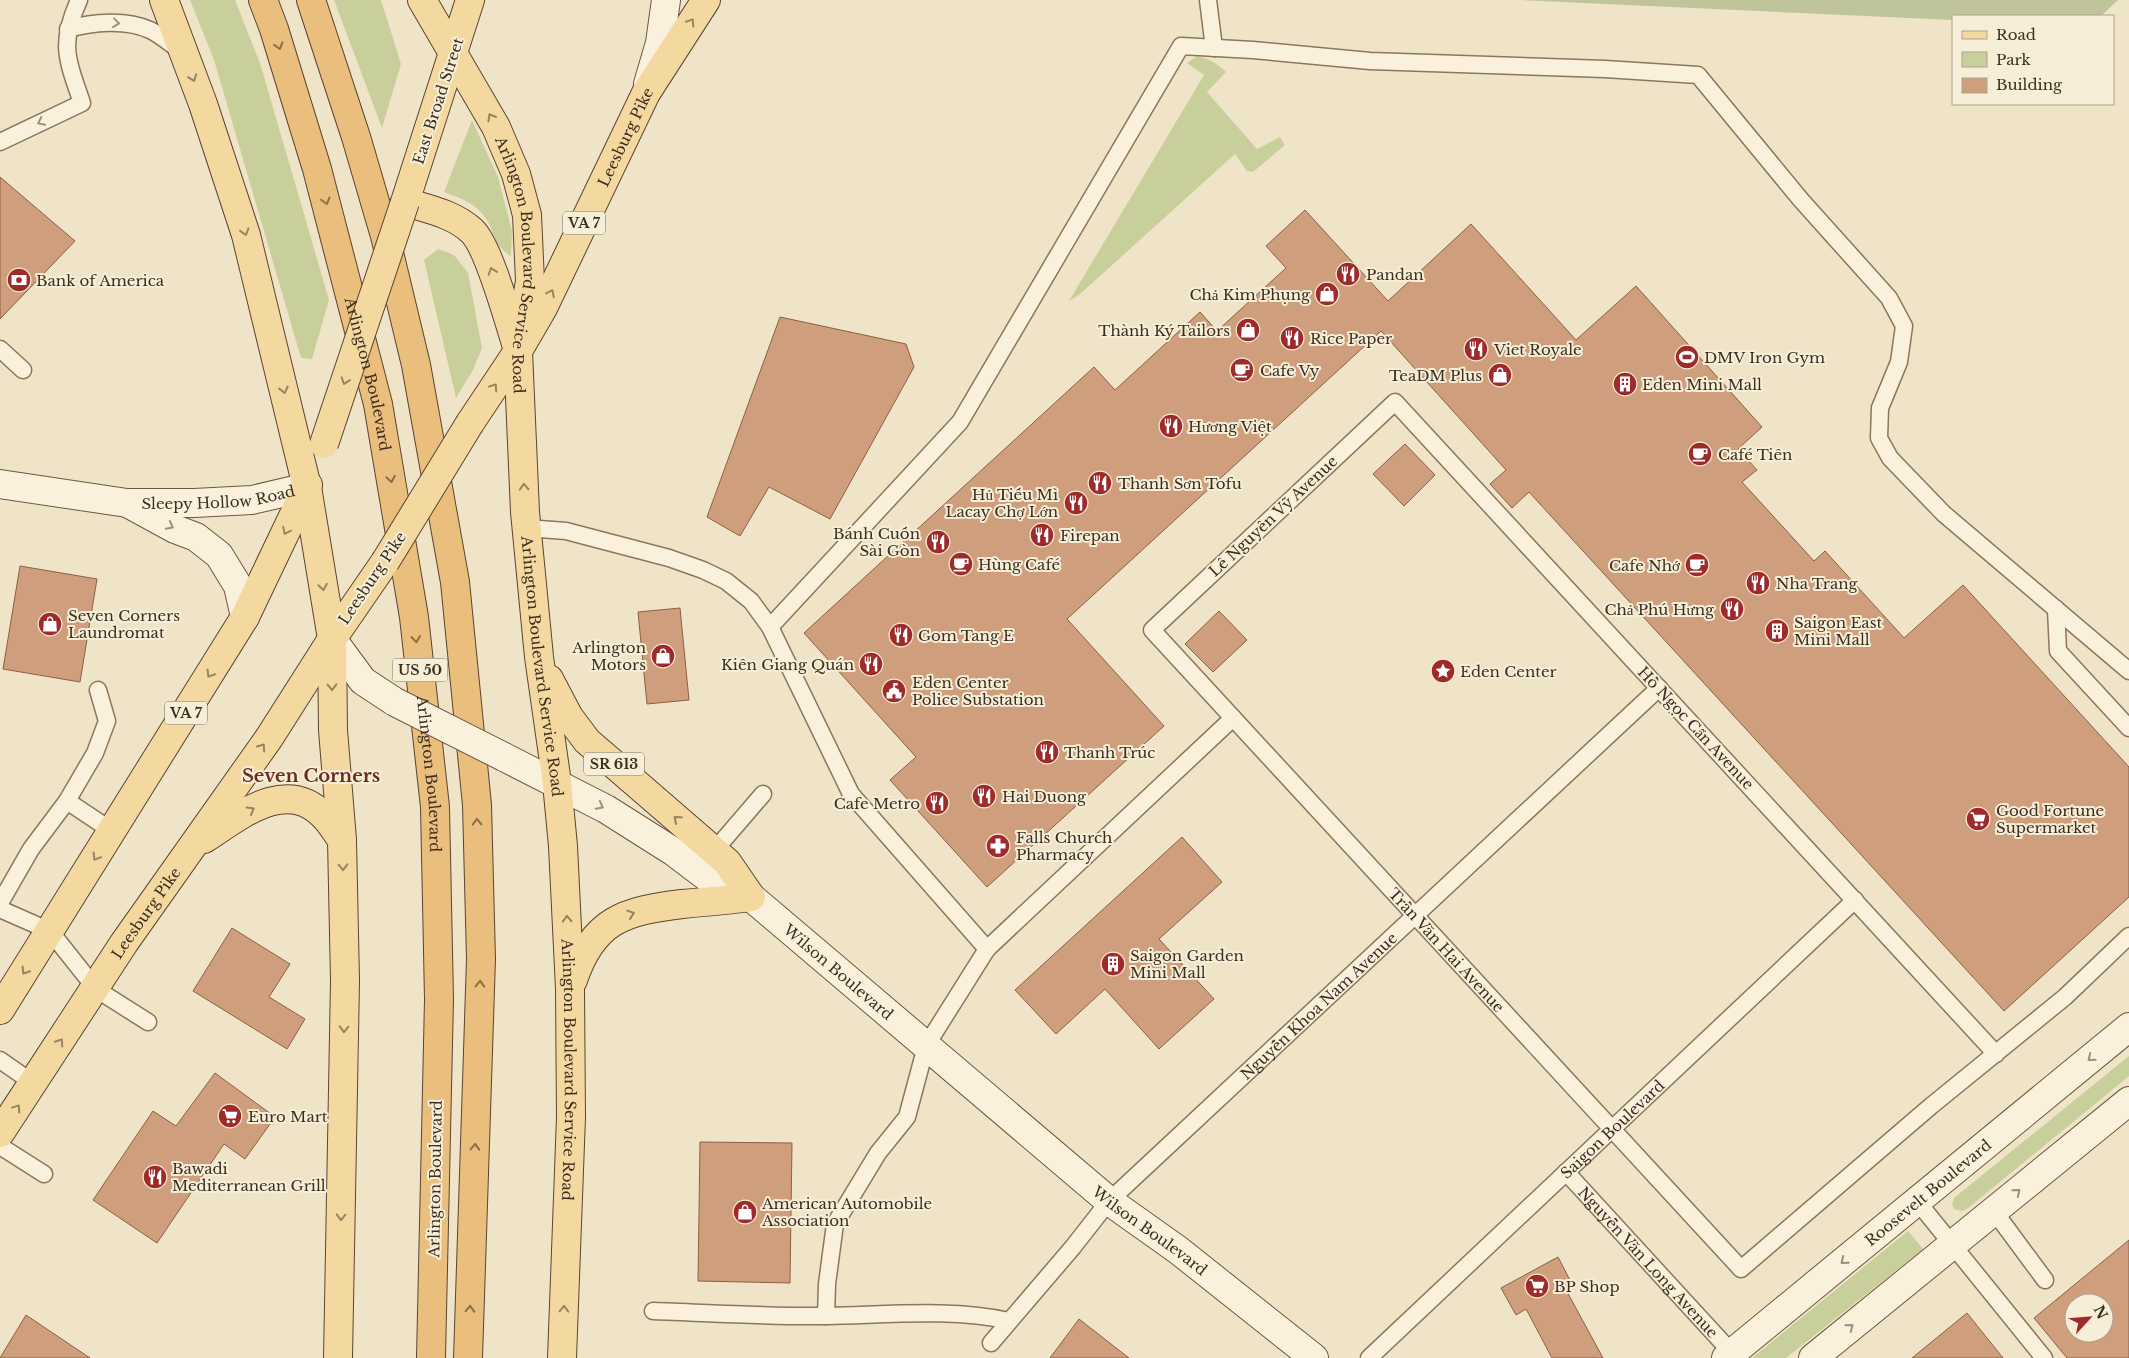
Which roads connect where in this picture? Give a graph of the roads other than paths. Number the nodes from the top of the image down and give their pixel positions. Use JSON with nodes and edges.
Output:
{"nodes":[{"id":1,"x":79,"y":0,"type":"edge"},
{"id":2,"x":164,"y":0,"type":"edge"},
{"id":3,"x":262,"y":0,"type":"edge"},
{"id":4,"x":311,"y":0,"type":"edge"},
{"id":5,"x":422,"y":0,"type":"edge"},
{"id":6,"x":470,"y":0,"type":"edge"},
{"id":7,"x":666,"y":0,"type":"edge"},
{"id":8,"x":706,"y":0,"type":"edge"},
{"id":9,"x":1208,"y":0,"type":"edge"},
{"id":10,"x":68,"y":29,"type":"junction"},
{"id":11,"x":1214,"y":48,"type":"junction"},
{"id":12,"x":453,"y":53,"type":"junction"},
{"id":13,"x":184,"y":54,"type":"junction"},
{"id":14,"x":646,"y":93,"type":"junction"},
{"id":15,"x":0,"y":142,"type":"edge"},
{"id":16,"x":405,"y":202,"type":"junction"},
{"id":17,"x":0,"y":349,"type":"edge"},
{"id":18,"x":518,"y":351,"type":"junction"},
{"id":19,"x":23,"y":370,"type":"dead end"},
{"id":20,"x":1395,"y":402,"type":"joint"},
{"id":21,"x":0,"y":484,"type":"edge"},
{"id":22,"x":308,"y":487,"type":"junction"},
{"id":23,"x":127,"y":503,"type":"junction"},
{"id":24,"x":526,"y":528,"type":"junction"},
{"id":25,"x":2056,"y":609,"type":"junction"},
{"id":26,"x":246,"y":617,"type":"junction"},
{"id":27,"x":770,"y":628,"type":"junction"},
{"id":28,"x":1152,"y":630,"type":"joint"},
{"id":29,"x":332,"y":638,"type":"junction"},
{"id":30,"x":538,"y":657,"type":"junction"},
{"id":31,"x":2129,"y":671,"type":"edge"},
{"id":32,"x":1659,"y":688,"type":"junction"},
{"id":33,"x":98,"y":690,"type":"dead end"},
{"id":34,"x":1233,"y":718,"type":"junction"},
{"id":35,"x":2129,"y":728,"type":"edge"},
{"id":36,"x":557,"y":783,"type":"junction"},
{"id":37,"x":763,"y":794,"type":"dead end"},
{"id":38,"x":67,"y":800,"type":"junction"},
{"id":39,"x":112,"y":831,"type":"junction"},
{"id":40,"x":342,"y":840,"type":"junction"},
{"id":41,"x":194,"y":844,"type":"junction"},
{"id":42,"x":714,"y":851,"type":"junction"},
{"id":43,"x":751,"y":897,"type":"junction"},
{"id":44,"x":1855,"y":900,"type":"junction"},
{"id":45,"x":0,"y":903,"type":"edge"},
{"id":46,"x":0,"y":909,"type":"edge"},
{"id":47,"x":1415,"y":916,"type":"junction"},
{"id":48,"x":50,"y":931,"type":"junction"},
{"id":49,"x":2129,"y":936,"type":"edge"},
{"id":50,"x":986,"y":949,"type":"junction"},
{"id":51,"x":570,"y":988,"type":"junction"},
{"id":52,"x":96,"y":989,"type":"junction"},
{"id":53,"x":0,"y":1010,"type":"edge"},
{"id":54,"x":148,"y":1022,"type":"dead end"},
{"id":55,"x":2129,"y":1027,"type":"edge"},
{"id":56,"x":926,"y":1046,"type":"junction"},
{"id":57,"x":1996,"y":1054,"type":"junction"},
{"id":58,"x":0,"y":1060,"type":"edge"},
{"id":59,"x":34,"y":1083,"type":"junction"},
{"id":60,"x":2129,"y":1101,"type":"edge"},
{"id":61,"x":1612,"y":1129,"type":"junction"},
{"id":62,"x":0,"y":1133,"type":"edge"},
{"id":63,"x":0,"y":1146,"type":"edge"},
{"id":64,"x":1566,"y":1172,"type":"junction"},
{"id":65,"x":44,"y":1174,"type":"dead end"},
{"id":66,"x":1109,"y":1201,"type":"junction"},
{"id":67,"x":1917,"y":1201,"type":"junction"},
{"id":68,"x":1994,"y":1211,"type":"junction"},
{"id":69,"x":1952,"y":1245,"type":"junction"},
{"id":70,"x":2045,"y":1280,"type":"dead end"},
{"id":71,"x":653,"y":1311,"type":"dead end"},
{"id":72,"x":826,"y":1316,"type":"junction"},
{"id":73,"x":1009,"y":1321,"type":"junction"},
{"id":74,"x":991,"y":1343,"type":"dead end"},
{"id":75,"x":1303,"y":1355,"type":"edge"},
{"id":76,"x":1729,"y":1355,"type":"edge"},
{"id":77,"x":338,"y":1358,"type":"edge"},
{"id":78,"x":431,"y":1358,"type":"edge"},
{"id":79,"x":468,"y":1358,"type":"edge"},
{"id":80,"x":562,"y":1358,"type":"edge"},
{"id":81,"x":1369,"y":1358,"type":"edge"},
{"id":82,"x":1812,"y":1358,"type":"edge"},
{"id":83,"x":2044,"y":1358,"type":"edge"}],
"edges":[{"from":1,"to":10,"type":"lane"},
{"from":2,"to":13,"type":"main road"},
{"from":3,"to":78,"type":"highway","name":"Arlington Boulevard","number":"US 50","one_way":true},
{"from":79,"to":4,"type":"highway","number":"US 50","one_way":true},
{"from":5,"to":12,"type":"main road","name":"Arlington Boulevard Service Road"},
{"from":6,"to":12,"type":"main road","name":"East Broad Street","number":"VA 7"},
{"from":7,"to":14,"type":"main road"},
{"from":14,"to":8,"type":"main road","name":"Leesburg Pike","number":"VA 7","one_way":true},
{"from":9,"to":11,"type":"lane"},
{"from":10,"to":13,"type":"lane","one_way":true},
{"from":10,"to":15,"type":"lane","one_way":true},
{"from":11,"to":25,"type":"lane"},
{"from":11,"to":27,"type":"lane"},
{"from":12,"to":16,"type":"main road","name":"East Broad Street","number":"VA 7"},
{"from":18,"to":12,"type":"main road","name":"Arlington Boulevard Service Road","one_way":true},
{"from":13,"to":22,"type":"main road","one_way":true},
{"from":18,"to":14,"type":"main road","name":"Leesburg Pike","number":"VA 7","one_way":true},
{"from":18,"to":16,"type":"main road","one_way":true},
{"from":16,"to":22,"type":"main road","number":"VA 7","one_way":true,"bridge":true},
{"from":17,"to":19,"type":"lane"},
{"from":24,"to":18,"type":"main road","name":"Arlington Boulevard Service Road","one_way":true},
{"from":29,"to":18,"type":"main road","name":"Leesburg Pike","number":"VA 7","one_way":true,"bridge":true},
{"from":20,"to":28,"type":"lane","name":"Lê Nguyên Vỹ Avenue"},
{"from":20,"to":32,"type":"lane","name":"Hồ Ngọc Cẩn Avenue"},
{"from":21,"to":23,"type":"main road","name":"Sleepy Hollow Road"},
{"from":22,"to":23,"type":"main road","name":"Sleepy Hollow Road"},
{"from":22,"to":26,"type":"main road","number":"VA 7","one_way":true},
{"from":22,"to":29,"type":"main road","one_way":true},
{"from":23,"to":26,"type":"main road","name":"Sleepy Hollow Road","one_way":true},
{"from":24,"to":27,"type":"lane"},
{"from":24,"to":30,"type":"main road","name":"Arlington Boulevard Service Road"},
{"from":25,"to":31,"type":"lane"},
{"from":25,"to":35,"type":"lane"},
{"from":26,"to":39,"type":"main road","number":"VA 7","one_way":true},
{"from":27,"to":50,"type":"lane"},
{"from":28,"to":34,"type":"lane","name":"Trần Văn Hai Avenue"},
{"from":29,"to":36,"type":"main road","name":"Wilson Boulevard","number":"SR 613","bridge":true},
{"from":29,"to":40,"type":"main road","one_way":true},
{"from":41,"to":29,"type":"main road","name":"Leesburg Pike","number":"VA 7","one_way":true},
{"from":30,"to":36,"type":"main road","name":"Arlington Boulevard Service Road"},
{"from":42,"to":30,"type":"main road","number":"SR 613","one_way":true},
{"from":32,"to":44,"type":"lane","name":"Hồ Ngọc Cẩn Avenue"},
{"from":32,"to":47,"type":"lane","name":"Nguyễn Khoa Nam Avenue"},
{"from":33,"to":38,"type":"lane"},
{"from":34,"to":47,"type":"lane","name":"Trần Văn Hai Avenue"},
{"from":34,"to":50,"type":"lane"},
{"from":36,"to":43,"type":"main road","name":"Wilson Boulevard","number":"SR 613","one_way":true},
{"from":51,"to":36,"type":"main road","name":"Arlington Boulevard Service Road","one_way":true},
{"from":37,"to":42,"type":"lane"},
{"from":38,"to":39,"type":"lane"},
{"from":38,"to":45,"type":"lane"},
{"from":39,"to":48,"type":"main road","number":"VA 7","one_way":true},
{"from":41,"to":40,"type":"main road","one_way":true},
{"from":40,"to":77,"type":"main road","one_way":true},
{"from":41,"to":52,"type":"main road","name":"Leesburg Pike","number":"VA 7"},
{"from":42,"to":43,"type":"main road","number":"SR 613"},
{"from":51,"to":43,"type":"main road","one_way":true},
{"from":43,"to":56,"type":"main road","name":"Wilson Boulevard","number":"SR 613"},
{"from":44,"to":57,"type":"lane","name":"Hồ Ngọc Cẩn Avenue"},
{"from":44,"to":61,"type":"lane","name":"Saigon Boulevard"},
{"from":46,"to":48,"type":"lane"},
{"from":47,"to":61,"type":"lane","name":"Trần Văn Hai Avenue"},
{"from":47,"to":66,"type":"lane","name":"Nguyễn Khoa Nam Avenue"},
{"from":48,"to":52,"type":"lane"},
{"from":48,"to":53,"type":"main road","number":"VA 7","one_way":true},
{"from":49,"to":57,"type":"lane"},
{"from":50,"to":56,"type":"lane"},
{"from":80,"to":51,"type":"main road","name":"Arlington Boulevard Service Road","one_way":true},
{"from":52,"to":54,"type":"lane"},
{"from":59,"to":52,"type":"main road","name":"Leesburg Pike","number":"VA 7","one_way":true},
{"from":55,"to":67,"type":"main road","name":"Roosevelt Boulevard","one_way":true},
{"from":56,"to":66,"type":"main road","name":"Wilson Boulevard","number":"SR 613"},
{"from":56,"to":72,"type":"lane"},
{"from":57,"to":61,"type":"lane","name":"Trần Văn Hai Avenue"},
{"from":58,"to":59,"type":"lane"},
{"from":62,"to":59,"type":"main road","name":"Leesburg Pike","number":"VA 7","one_way":true},
{"from":68,"to":60,"type":"main road","one_way":true},
{"from":61,"to":64,"type":"lane","name":"Saigon Boulevard"},
{"from":63,"to":65,"type":"lane"},
{"from":64,"to":76,"type":"lane","name":"Nguyễn Văn Long Avenue"},
{"from":64,"to":81,"type":"lane","name":"Saigon Boulevard"},
{"from":66,"to":73,"type":"lane","name":"Nguyễn Khoa Nam Avenue"},
{"from":66,"to":75,"type":"main road","name":"Wilson Boulevard","number":"SR 613"},
{"from":67,"to":69,"type":"lane"},
{"from":67,"to":76,"type":"main road","name":"Roosevelt Boulevard","one_way":true},
{"from":68,"to":69,"type":"main road"},
{"from":68,"to":70,"type":"lane"},
{"from":82,"to":69,"type":"main road","one_way":true},
{"from":69,"to":83,"type":"lane"},
{"from":71,"to":72,"type":"lane"},
{"from":72,"to":73,"type":"lane"},
{"from":73,"to":74,"type":"lane","name":"Nguyễn Khoa Nam Avenue"}]}
